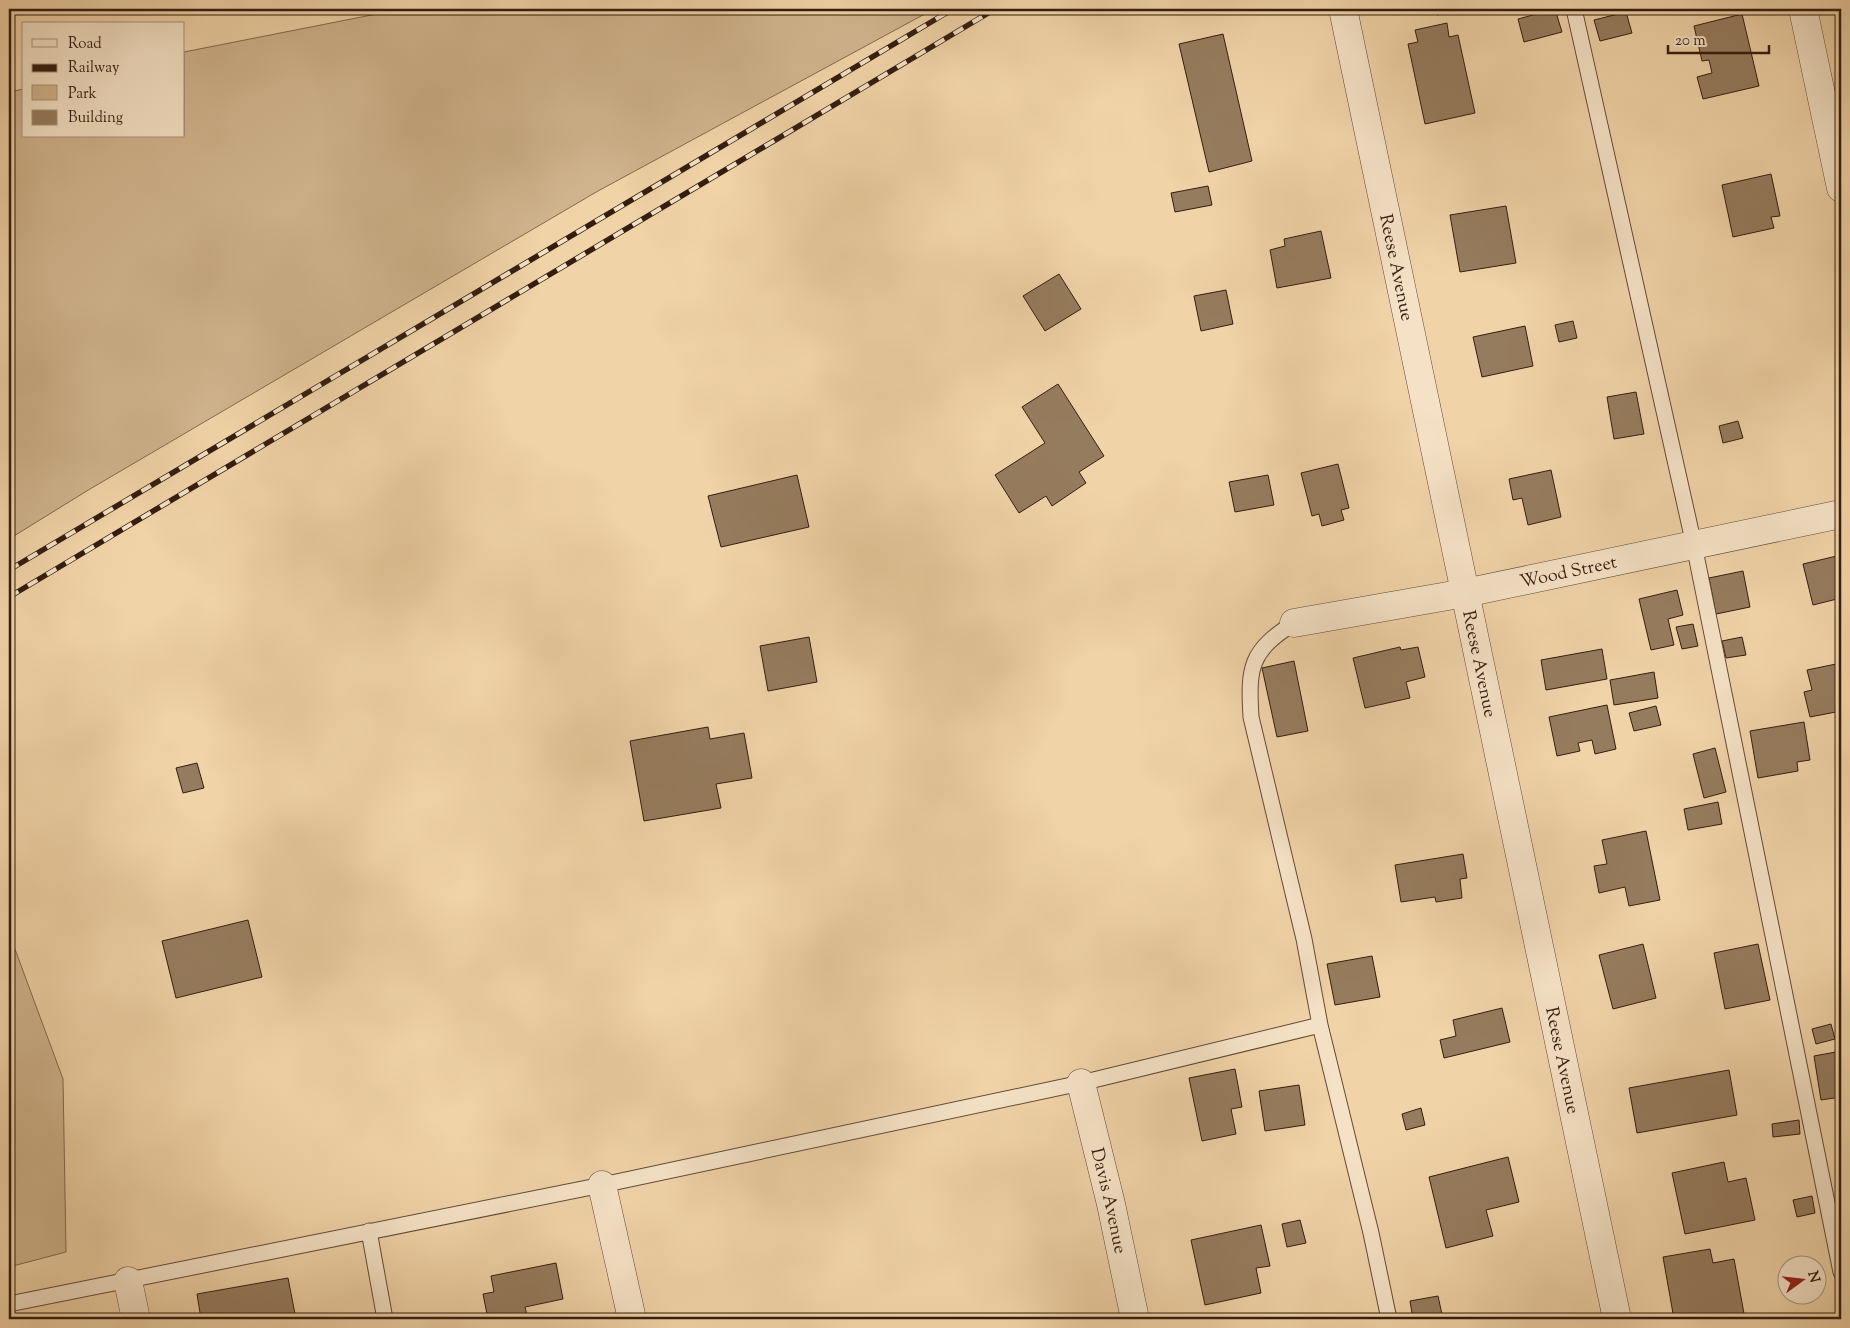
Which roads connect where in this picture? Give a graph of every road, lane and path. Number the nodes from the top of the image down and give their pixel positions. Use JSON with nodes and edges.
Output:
{"nodes":[{"id":1,"x":1343,"y":9,"type":"edge"},
{"id":2,"x":1574,"y":9,"type":"edge"},
{"id":3,"x":1803,"y":9,"type":"edge"},
{"id":4,"x":1841,"y":188,"type":"edge"},
{"id":5,"x":1841,"y":514,"type":"edge"},
{"id":6,"x":1694,"y":545,"type":"junction"},
{"id":7,"x":1465,"y":593,"type":"junction"},
{"id":8,"x":1294,"y":623,"type":"joint"},
{"id":9,"x":1320,"y":1026,"type":"junction"},
{"id":10,"x":1081,"y":1083,"type":"junction"},
{"id":11,"x":602,"y":1185,"type":"junction"},
{"id":12,"x":369,"y":1231,"type":"junction"},
{"id":13,"x":1841,"y":1272,"type":"edge"},
{"id":14,"x":128,"y":1281,"type":"junction"},
{"id":15,"x":9,"y":1304,"type":"edge"},
{"id":16,"x":136,"y":1319,"type":"edge"},
{"id":17,"x":385,"y":1319,"type":"edge"},
{"id":18,"x":632,"y":1319,"type":"edge"},
{"id":19,"x":1135,"y":1319,"type":"edge"},
{"id":20,"x":1389,"y":1319,"type":"edge"},
{"id":21,"x":1616,"y":1319,"type":"edge"}],
"edges":[{"from":1,"to":7,"type":"street","name":"Reese Avenue"},
{"from":2,"to":6,"type":"lane"},
{"from":3,"to":4,"type":"street"},
{"from":5,"to":6,"type":"street","name":"Wood Street"},
{"from":6,"to":7,"type":"street","name":"Wood Street"},
{"from":6,"to":13,"type":"lane"},
{"from":7,"to":8,"type":"street","name":"Wood Street"},
{"from":7,"to":21,"type":"street","name":"Reese Avenue"},
{"from":8,"to":9,"type":"lane"},
{"from":9,"to":10,"type":"lane"},
{"from":9,"to":20,"type":"lane"},
{"from":10,"to":11,"type":"lane"},
{"from":10,"to":19,"type":"street","name":"Davis Avenue"},
{"from":11,"to":12,"type":"lane"},
{"from":11,"to":18,"type":"street"},
{"from":12,"to":14,"type":"lane"},
{"from":12,"to":17,"type":"lane"},
{"from":14,"to":15,"type":"lane"},
{"from":14,"to":16,"type":"street"}]}
